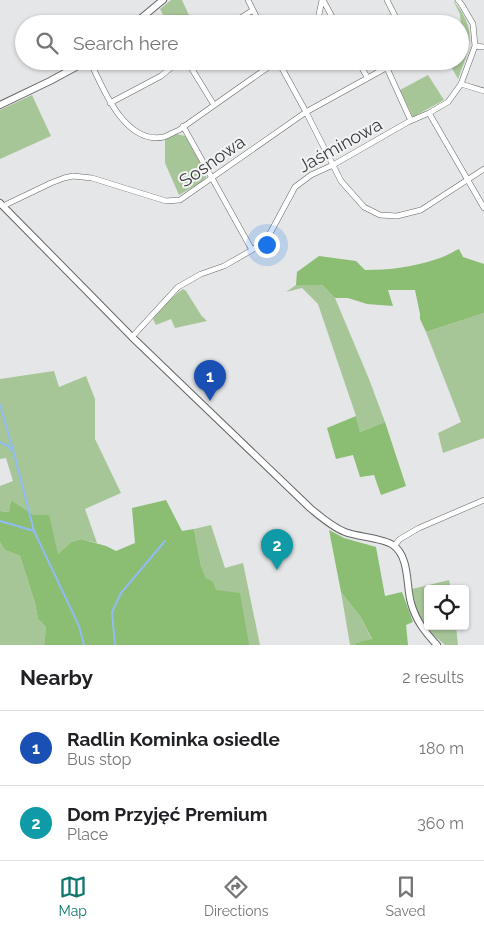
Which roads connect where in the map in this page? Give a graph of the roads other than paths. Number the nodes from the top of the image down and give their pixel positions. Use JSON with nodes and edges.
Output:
{"nodes":[{"id":1,"x":163,"y":0,"type":"edge"},
{"id":2,"x":248,"y":0,"type":"edge"},
{"id":3,"x":322,"y":0,"type":"edge"},
{"id":4,"x":387,"y":0,"type":"edge"},
{"id":5,"x":458,"y":0,"type":"edge"},
{"id":6,"x":253,"y":10,"type":"junction"},
{"id":7,"x":145,"y":15,"type":"edge"},
{"id":8,"x":245,"y":15,"type":"edge"},
{"id":9,"x":256,"y":15,"type":"edge"},
{"id":10,"x":319,"y":15,"type":"edge"},
{"id":11,"x":331,"y":15,"type":"edge"},
{"id":12,"x":394,"y":15,"type":"edge"},
{"id":13,"x":468,"y":15,"type":"edge"},
{"id":14,"x":469,"y":17,"type":"edge"},
{"id":15,"x":475,"y":46,"type":"junction"},
{"id":16,"x":484,"y":47,"type":"edge"},
{"id":17,"x":469,"y":62,"type":"edge"},
{"id":18,"x":71,"y":70,"type":"edge"},
{"id":19,"x":93,"y":70,"type":"edge"},
{"id":20,"x":168,"y":70,"type":"edge"},
{"id":21,"x":193,"y":70,"type":"edge"},
{"id":22,"x":265,"y":70,"type":"edge"},
{"id":23,"x":283,"y":70,"type":"edge"},
{"id":24,"x":363,"y":70,"type":"edge"},
{"id":25,"x":382,"y":70,"type":"edge"},
{"id":26,"x":388,"y":70,"type":"edge"},
{"id":27,"x":466,"y":70,"type":"edge"},
{"id":28,"x":367,"y":77,"type":"junction"},
{"id":29,"x":461,"y":84,"type":"junction"},
{"id":30,"x":484,"y":91,"type":"edge"},
{"id":31,"x":110,"y":103,"type":"junction"},
{"id":32,"x":0,"y":105,"type":"edge"},
{"id":33,"x":214,"y":105,"type":"junction"},
{"id":34,"x":306,"y":112,"type":"junction"},
{"id":35,"x":429,"y":113,"type":"junction"},
{"id":36,"x":412,"y":121,"type":"junction"},
{"id":37,"x":184,"y":126,"type":"junction"},
{"id":38,"x":333,"y":165,"type":"junction"},
{"id":39,"x":484,"y":169,"type":"edge"},
{"id":40,"x":213,"y":178,"type":"junction"},
{"id":41,"x":468,"y":181,"type":"junction"},
{"id":42,"x":2,"y":205,"type":"edge"},
{"id":43,"x":484,"y":208,"type":"edge"},
{"id":44,"x":252,"y":250,"type":"junction"},
{"id":45,"x":132,"y":337,"type":"junction"},
{"id":46,"x":484,"y":500,"type":"edge"},
{"id":47,"x":394,"y":546,"type":"junction"},
{"id":48,"x":437,"y":645,"type":"edge"}],
"edges":[{"from":1,"to":7,"type":"street"},
{"from":2,"to":6,"type":"street"},
{"from":3,"to":10,"type":"street"},
{"from":3,"to":11,"type":"street"},
{"from":4,"to":12,"type":"street"},
{"from":5,"to":13,"type":"street","name":"Jaśminowa"},
{"from":6,"to":8,"type":"street"},
{"from":6,"to":9,"type":"street"},
{"from":14,"to":15,"type":"street","name":"Jaśminowa"},
{"from":15,"to":16,"type":"street"},
{"from":15,"to":17,"type":"street","name":"Jaśminowa"},
{"from":18,"to":32,"type":"street"},
{"from":19,"to":31,"type":"street"},
{"from":20,"to":31,"type":"street"},
{"from":21,"to":33,"type":"street"},
{"from":22,"to":33,"type":"street"},
{"from":23,"to":34,"type":"street"},
{"from":24,"to":28,"type":"street"},
{"from":25,"to":28,"type":"street","name":"Sosnowa"},
{"from":26,"to":36,"type":"street"},
{"from":27,"to":29,"type":"street","name":"Jaśminowa"},
{"from":28,"to":34,"type":"street","name":"Sosnowa"},
{"from":29,"to":30,"type":"street"},
{"from":29,"to":35,"type":"street","name":"Jaśminowa"},
{"from":31,"to":37,"type":"street"},
{"from":33,"to":37,"type":"street"},
{"from":34,"to":38,"type":"street"},
{"from":34,"to":40,"type":"street","name":"Sosnowa"},
{"from":35,"to":36,"type":"street","name":"Jaśminowa"},
{"from":35,"to":41,"type":"street"},
{"from":36,"to":38,"type":"street","name":"Jaśminowa"},
{"from":37,"to":40,"type":"street"},
{"from":38,"to":41,"type":"street"},
{"from":38,"to":44,"type":"street","name":"Jaśminowa"},
{"from":39,"to":41,"type":"street"},
{"from":40,"to":42,"type":"street","name":"Sosnowa"},
{"from":40,"to":44,"type":"street"},
{"from":41,"to":43,"type":"street"},
{"from":42,"to":45,"type":"street"},
{"from":44,"to":45,"type":"street","name":"Jaśminowa"},
{"from":45,"to":47,"type":"street"},
{"from":46,"to":47,"type":"street"},
{"from":47,"to":48,"type":"street"}]}
